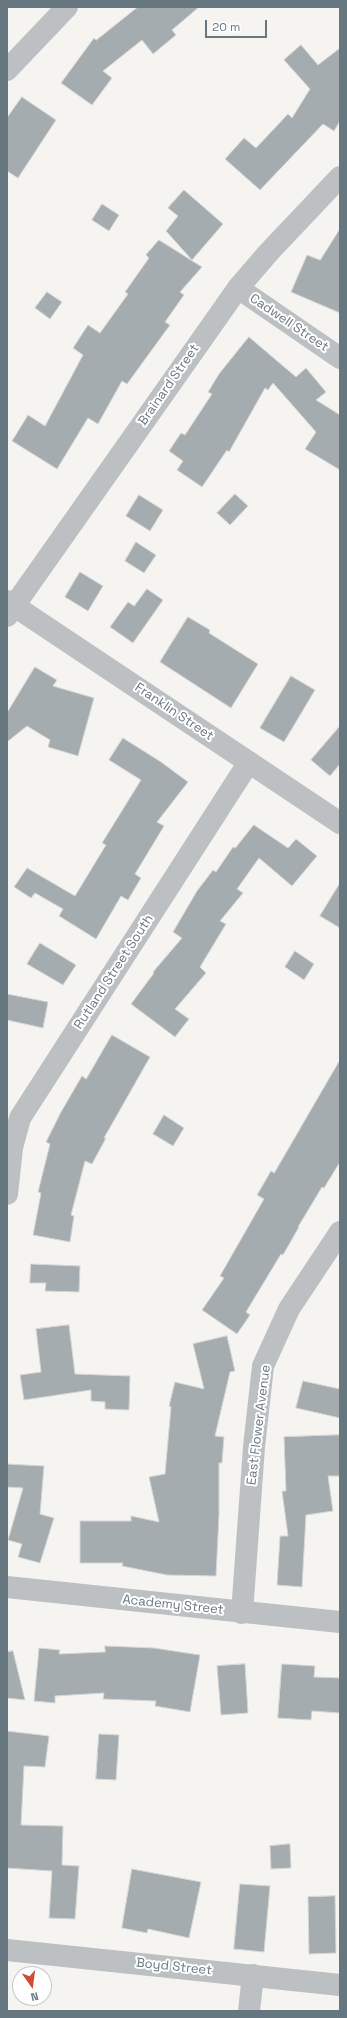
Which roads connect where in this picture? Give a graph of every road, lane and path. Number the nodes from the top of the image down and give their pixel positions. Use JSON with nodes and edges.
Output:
{"nodes":[{"id":1,"x":67,"y":7,"type":"edge"},
{"id":2,"x":7,"y":70,"type":"edge"},
{"id":3,"x":340,"y":177,"type":"edge"},
{"id":4,"x":238,"y":288,"type":"junction"},
{"id":5,"x":340,"y":358,"type":"edge"},
{"id":6,"x":9,"y":608,"type":"edge"},
{"id":7,"x":249,"y":762,"type":"junction"},
{"id":8,"x":340,"y":823,"type":"edge"},
{"id":9,"x":7,"y":1194,"type":"edge"},
{"id":10,"x":340,"y":1232,"type":"edge"},
{"id":11,"x":7,"y":1587,"type":"edge"},
{"id":12,"x":242,"y":1613,"type":"junction"},
{"id":13,"x":340,"y":1622,"type":"edge"},
{"id":14,"x":7,"y":1950,"type":"edge"},
{"id":15,"x":253,"y":1976,"type":"junction"},
{"id":16,"x":340,"y":1984,"type":"edge"},
{"id":17,"x":249,"y":2011,"type":"edge"}],
"edges":[{"from":1,"to":2,"type":"street"},
{"from":3,"to":4,"type":"street","name":"Brainard Street"},
{"from":4,"to":5,"type":"street","name":"Cadwell Street"},
{"from":4,"to":6,"type":"street","name":"Brainard Street"},
{"from":6,"to":7,"type":"street","name":"Franklin Street"},
{"from":7,"to":8,"type":"street","name":"Franklin Street"},
{"from":7,"to":9,"type":"street","name":"Rutland Street South"},
{"from":10,"to":12,"type":"street","name":"East Flower Avenue"},
{"from":11,"to":12,"type":"street","name":"Academy Street"},
{"from":12,"to":13,"type":"street","name":"Academy Street"},
{"from":14,"to":15,"type":"street","name":"Boyd Street"},
{"from":15,"to":16,"type":"street","name":"Boyd Street"},
{"from":15,"to":17,"type":"street"}]}
